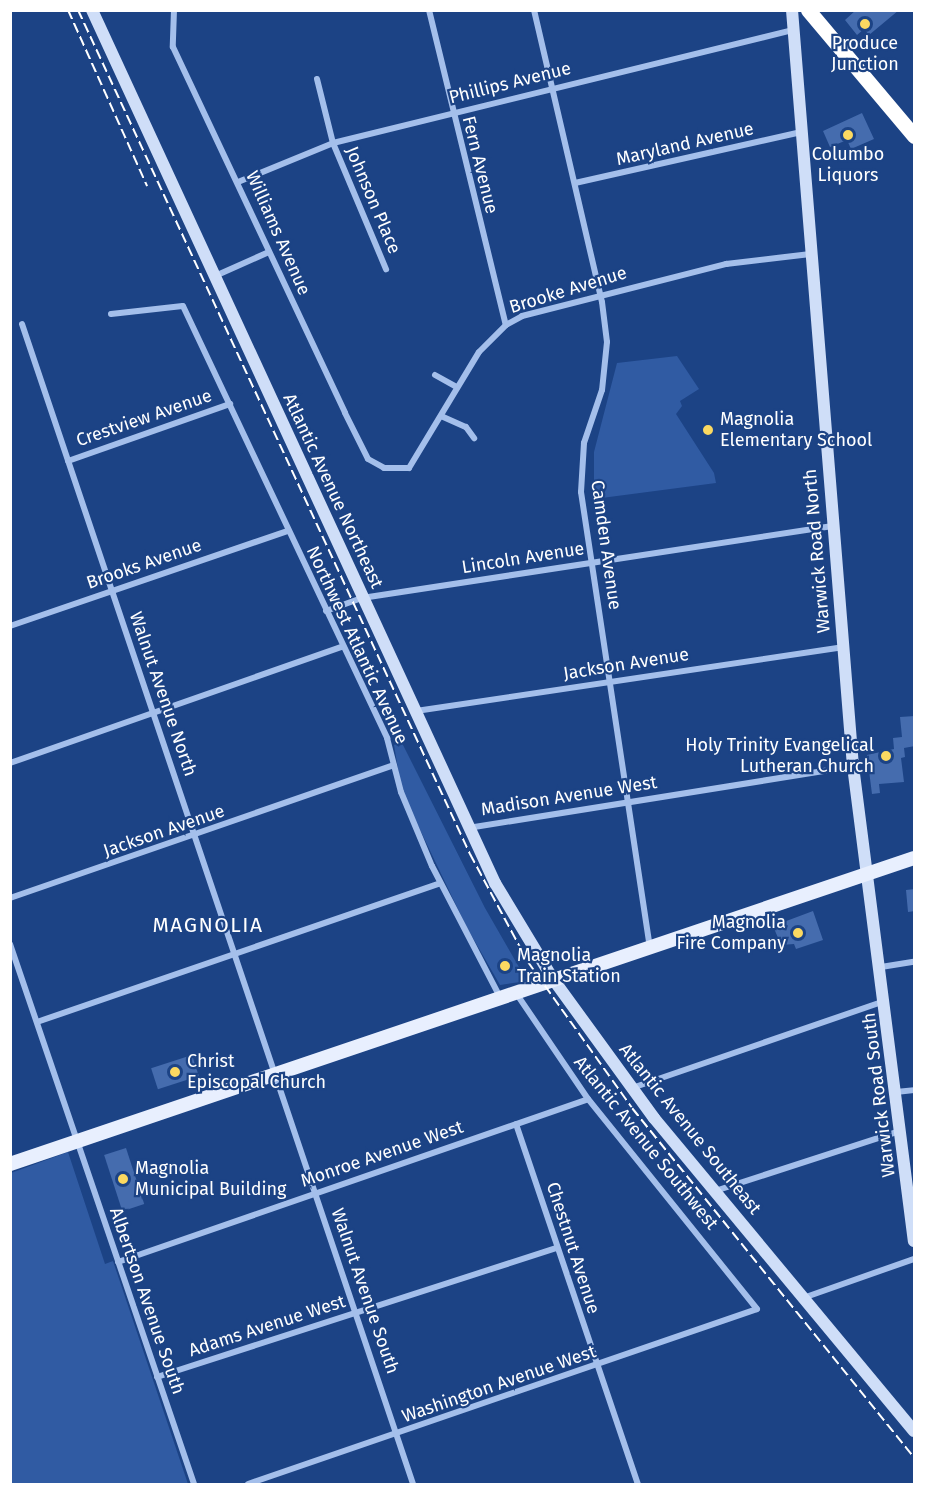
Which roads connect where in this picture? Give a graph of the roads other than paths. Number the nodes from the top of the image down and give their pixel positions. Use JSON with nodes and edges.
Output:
{"nodes":[{"id":1,"x":92,"y":10,"type":"edge"},
{"id":2,"x":174,"y":10,"type":"edge"},
{"id":3,"x":429,"y":10,"type":"edge"},
{"id":4,"x":534,"y":10,"type":"edge"},
{"id":5,"x":792,"y":10,"type":"edge"},
{"id":6,"x":808,"y":10,"type":"edge"},
{"id":7,"x":793,"y":30,"type":"junction"},
{"id":8,"x":316,"y":79,"type":"dead end"},
{"id":9,"x":552,"y":87,"type":"junction"},
{"id":10,"x":451,"y":113,"type":"junction"},
{"id":11,"x":801,"y":132,"type":"junction"},
{"id":12,"x":915,"y":136,"type":"edge"},
{"id":13,"x":333,"y":143,"type":"junction"},
{"id":14,"x":238,"y":182,"type":"junction"},
{"id":15,"x":574,"y":183,"type":"junction"},
{"id":16,"x":269,"y":252,"type":"junction"},
{"id":17,"x":810,"y":254,"type":"junction"},
{"id":18,"x":386,"y":269,"type":"dead end"},
{"id":19,"x":215,"y":276,"type":"junction"},
{"id":20,"x":600,"y":293,"type":"junction"},
{"id":21,"x":111,"y":314,"type":"dead end"},
{"id":22,"x":22,"y":324,"type":"dead end"},
{"id":23,"x":506,"y":325,"type":"junction"},
{"id":24,"x":435,"y":375,"type":"dead end"},
{"id":25,"x":457,"y":387,"type":"junction"},
{"id":26,"x":230,"y":404,"type":"junction"},
{"id":27,"x":441,"y":416,"type":"junction"},
{"id":28,"x":474,"y":438,"type":"dead end"},
{"id":29,"x":68,"y":461,"type":"junction"},
{"id":30,"x":375,"y":462,"type":"joint"},
{"id":31,"x":833,"y":526,"type":"junction"},
{"id":32,"x":287,"y":531,"type":"junction"},
{"id":33,"x":592,"y":562,"type":"junction"},
{"id":34,"x":113,"y":591,"type":"junction"},
{"id":35,"x":362,"y":598,"type":"junction"},
{"id":36,"x":326,"y":611,"type":"junction"},
{"id":37,"x":10,"y":626,"type":"edge"},
{"id":38,"x":342,"y":646,"type":"junction"},
{"id":39,"x":843,"y":647,"type":"junction"},
{"id":40,"x":612,"y":682,"type":"junction"},
{"id":41,"x":154,"y":712,"type":"junction"},
{"id":42,"x":414,"y":712,"type":"junction"},
{"id":43,"x":10,"y":763,"type":"edge"},
{"id":44,"x":394,"y":765,"type":"junction"},
{"id":45,"x":853,"y":766,"type":"junction"},
{"id":46,"x":629,"y":801,"type":"junction"},
{"id":47,"x":468,"y":828,"type":"junction"},
{"id":48,"x":195,"y":836,"type":"junction"},
{"id":49,"x":915,"y":858,"type":"edge"},
{"id":50,"x":868,"y":873,"type":"junction"},
{"id":51,"x":440,"y":883,"type":"junction"},
{"id":52,"x":10,"y":898,"type":"edge"},
{"id":53,"x":10,"y":944,"type":"edge"},
{"id":54,"x":650,"y":948,"type":"junction"},
{"id":55,"x":235,"y":955,"type":"junction"},
{"id":56,"x":915,"y":962,"type":"edge"},
{"id":57,"x":880,"y":967,"type":"junction"},
{"id":58,"x":553,"y":980,"type":"junction"},
{"id":59,"x":516,"y":992,"type":"junction"},
{"id":60,"x":500,"y":998,"type":"junction"},
{"id":61,"x":885,"y":1001,"type":"junction"},
{"id":62,"x":37,"y":1023,"type":"junction"},
{"id":63,"x":275,"y":1073,"type":"junction"},
{"id":64,"x":632,"y":1088,"type":"junction"},
{"id":65,"x":915,"y":1090,"type":"edge"},
{"id":66,"x":896,"y":1092,"type":"junction"},
{"id":67,"x":588,"y":1099,"type":"junction"},
{"id":68,"x":516,"y":1124,"type":"junction"},
{"id":69,"x":901,"y":1131,"type":"junction"},
{"id":70,"x":78,"y":1142,"type":"junction"},
{"id":71,"x":10,"y":1164,"type":"edge"},
{"id":72,"x":715,"y":1191,"type":"junction"},
{"id":73,"x":316,"y":1193,"type":"junction"},
{"id":74,"x":913,"y":1224,"type":"edge"},
{"id":75,"x":915,"y":1242,"type":"edge"},
{"id":76,"x":557,"y":1248,"type":"junction"},
{"id":77,"x":915,"y":1258,"type":"edge"},
{"id":78,"x":118,"y":1262,"type":"junction"},
{"id":79,"x":803,"y":1298,"type":"junction"},
{"id":80,"x":757,"y":1309,"type":"joint"},
{"id":81,"x":357,"y":1313,"type":"junction"},
{"id":82,"x":596,"y":1367,"type":"junction"},
{"id":83,"x":157,"y":1377,"type":"junction"},
{"id":84,"x":915,"y":1431,"type":"edge"},
{"id":85,"x":397,"y":1434,"type":"junction"},
{"id":86,"x":194,"y":1485,"type":"edge"},
{"id":87,"x":248,"y":1485,"type":"edge"},
{"id":88,"x":413,"y":1485,"type":"edge"},
{"id":89,"x":638,"y":1485,"type":"edge"}],
"edges":[{"from":1,"to":19,"type":"street","name":"Atlantic Avenue Northeast"},
{"from":2,"to":14,"type":"street","name":"Williams Avenue"},
{"from":3,"to":10,"type":"street","name":"Fern Avenue"},
{"from":4,"to":9,"type":"street","name":"Camden Avenue"},
{"from":5,"to":7,"type":"street","name":"Warwick Road North"},
{"from":6,"to":12,"type":"highway"},
{"from":7,"to":9,"type":"street","name":"Phillips Avenue"},
{"from":7,"to":11,"type":"street","name":"Warwick Road North"},
{"from":8,"to":13,"type":"street","name":"Johnson Place"},
{"from":9,"to":10,"type":"street","name":"Phillips Avenue"},
{"from":9,"to":15,"type":"street","name":"Camden Avenue"},
{"from":10,"to":13,"type":"street","name":"Phillips Avenue"},
{"from":10,"to":23,"type":"street","name":"Fern Avenue"},
{"from":11,"to":15,"type":"street","name":"Maryland Avenue"},
{"from":11,"to":17,"type":"street","name":"Warwick Road North"},
{"from":13,"to":14,"type":"street","name":"Phillips Avenue"},
{"from":13,"to":18,"type":"street","name":"Johnson Place"},
{"from":14,"to":16,"type":"street","name":"Williams Avenue"},
{"from":15,"to":20,"type":"street","name":"Camden Avenue"},
{"from":16,"to":19,"type":"street"},
{"from":16,"to":30,"type":"street","name":"Williams Avenue"},
{"from":17,"to":20,"type":"street","name":"Brooke Avenue"},
{"from":17,"to":31,"type":"street","name":"Warwick Road North"},
{"from":19,"to":35,"type":"street","name":"Atlantic Avenue Northeast"},
{"from":20,"to":23,"type":"street","name":"Brooke Avenue"},
{"from":20,"to":33,"type":"street","name":"Camden Avenue"},
{"from":21,"to":26,"type":"street","name":"Northwest Atlantic Avenue"},
{"from":22,"to":29,"type":"street","name":"Walnut Avenue North"},
{"from":23,"to":25,"type":"street","name":"Brooke Avenue"},
{"from":24,"to":25,"type":"street"},
{"from":25,"to":27,"type":"street","name":"Brooke Avenue"},
{"from":26,"to":29,"type":"street","name":"Crestview Avenue"},
{"from":26,"to":32,"type":"street","name":"Northwest Atlantic Avenue"},
{"from":27,"to":28,"type":"street"},
{"from":27,"to":30,"type":"street","name":"Brooke Avenue"},
{"from":29,"to":34,"type":"street","name":"Walnut Avenue North"},
{"from":31,"to":33,"type":"street","name":"Lincoln Avenue"},
{"from":31,"to":39,"type":"street","name":"Warwick Road North"},
{"from":32,"to":34,"type":"street","name":"Brooks Avenue"},
{"from":32,"to":36,"type":"street","name":"Northwest Atlantic Avenue"},
{"from":33,"to":35,"type":"street","name":"Lincoln Avenue"},
{"from":33,"to":40,"type":"street","name":"Camden Avenue"},
{"from":34,"to":37,"type":"street","name":"Brooks Avenue"},
{"from":34,"to":41,"type":"street","name":"Walnut Avenue North"},
{"from":35,"to":36,"type":"street","name":"Lincoln Avenue"},
{"from":35,"to":42,"type":"street","name":"Atlantic Avenue Northeast"},
{"from":36,"to":38,"type":"street","name":"Northwest Atlantic Avenue"},
{"from":38,"to":41,"type":"street"},
{"from":38,"to":44,"type":"street","name":"Northwest Atlantic Avenue"},
{"from":39,"to":40,"type":"street","name":"Jackson Avenue"},
{"from":39,"to":45,"type":"street","name":"Warwick Road North"},
{"from":40,"to":42,"type":"street","name":"Jackson Avenue"},
{"from":40,"to":46,"type":"street","name":"Camden Avenue"},
{"from":41,"to":43,"type":"street"},
{"from":41,"to":48,"type":"street","name":"Walnut Avenue North"},
{"from":42,"to":47,"type":"street","name":"Atlantic Avenue Northeast"},
{"from":44,"to":48,"type":"street","name":"Jackson Avenue"},
{"from":44,"to":51,"type":"street","name":"Northwest Atlantic Avenue"},
{"from":45,"to":46,"type":"street","name":"Madison Avenue West"},
{"from":45,"to":50,"type":"street","name":"Warwick Road North"},
{"from":46,"to":47,"type":"street","name":"Madison Avenue West"},
{"from":46,"to":54,"type":"street","name":"Camden Avenue"},
{"from":47,"to":58,"type":"street","name":"Atlantic Avenue Northeast"},
{"from":48,"to":52,"type":"street","name":"Jackson Avenue"},
{"from":48,"to":55,"type":"street","name":"Walnut Avenue North"},
{"from":49,"to":50,"type":"main road"},
{"from":50,"to":54,"type":"main road"},
{"from":50,"to":57,"type":"street","name":"Warwick Road South"},
{"from":51,"to":55,"type":"street"},
{"from":51,"to":60,"type":"street","name":"Northwest Atlantic Avenue"},
{"from":53,"to":62,"type":"street","name":"Albertson Avenue South"},
{"from":54,"to":58,"type":"main road"},
{"from":55,"to":62,"type":"street"},
{"from":55,"to":63,"type":"street","name":"Walnut Avenue North"},
{"from":56,"to":57,"type":"street"},
{"from":57,"to":61,"type":"street","name":"Warwick Road South"},
{"from":58,"to":59,"type":"main road"},
{"from":58,"to":64,"type":"street","name":"Atlantic Avenue Southeast"},
{"from":59,"to":60,"type":"main road"},
{"from":59,"to":67,"type":"street","name":"Atlantic Avenue Southwest"},
{"from":60,"to":63,"type":"main road"},
{"from":61,"to":64,"type":"street"},
{"from":61,"to":66,"type":"street","name":"Warwick Road South"},
{"from":62,"to":70,"type":"street","name":"Albertson Avenue South"},
{"from":63,"to":70,"type":"main road"},
{"from":63,"to":73,"type":"street","name":"Walnut Avenue South"},
{"from":64,"to":72,"type":"street","name":"Atlantic Avenue Southeast"},
{"from":65,"to":66,"type":"street"},
{"from":66,"to":69,"type":"street","name":"Warwick Road South"},
{"from":67,"to":68,"type":"street","name":"Monroe Avenue West"},
{"from":67,"to":80,"type":"street","name":"Atlantic Avenue Southwest"},
{"from":68,"to":73,"type":"street","name":"Monroe Avenue West"},
{"from":68,"to":76,"type":"street","name":"Chestnut Avenue"},
{"from":69,"to":72,"type":"street"},
{"from":69,"to":74,"type":"street","name":"Warwick Road South"},
{"from":70,"to":71,"type":"main road"},
{"from":70,"to":78,"type":"street","name":"Albertson Avenue South"},
{"from":72,"to":79,"type":"street","name":"Atlantic Avenue Southeast"},
{"from":73,"to":78,"type":"street","name":"Monroe Avenue West"},
{"from":73,"to":81,"type":"street","name":"Walnut Avenue South"},
{"from":74,"to":75,"type":"street","name":"Warwick Road South"},
{"from":76,"to":81,"type":"street","name":"Adams Avenue West"},
{"from":76,"to":82,"type":"street","name":"Chestnut Avenue"},
{"from":77,"to":79,"type":"street"},
{"from":78,"to":83,"type":"street","name":"Albertson Avenue South"},
{"from":79,"to":84,"type":"street","name":"Atlantic Avenue Southeast"},
{"from":80,"to":82,"type":"street","name":"Washington Avenue West"},
{"from":81,"to":83,"type":"street","name":"Adams Avenue West"},
{"from":81,"to":85,"type":"street","name":"Walnut Avenue South"},
{"from":82,"to":85,"type":"street","name":"Washington Avenue West"},
{"from":82,"to":89,"type":"street","name":"Chestnut Avenue"},
{"from":83,"to":86,"type":"street","name":"Albertson Avenue South"},
{"from":85,"to":87,"type":"street","name":"Washington Avenue West"},
{"from":85,"to":88,"type":"street","name":"Walnut Avenue South"}]}
